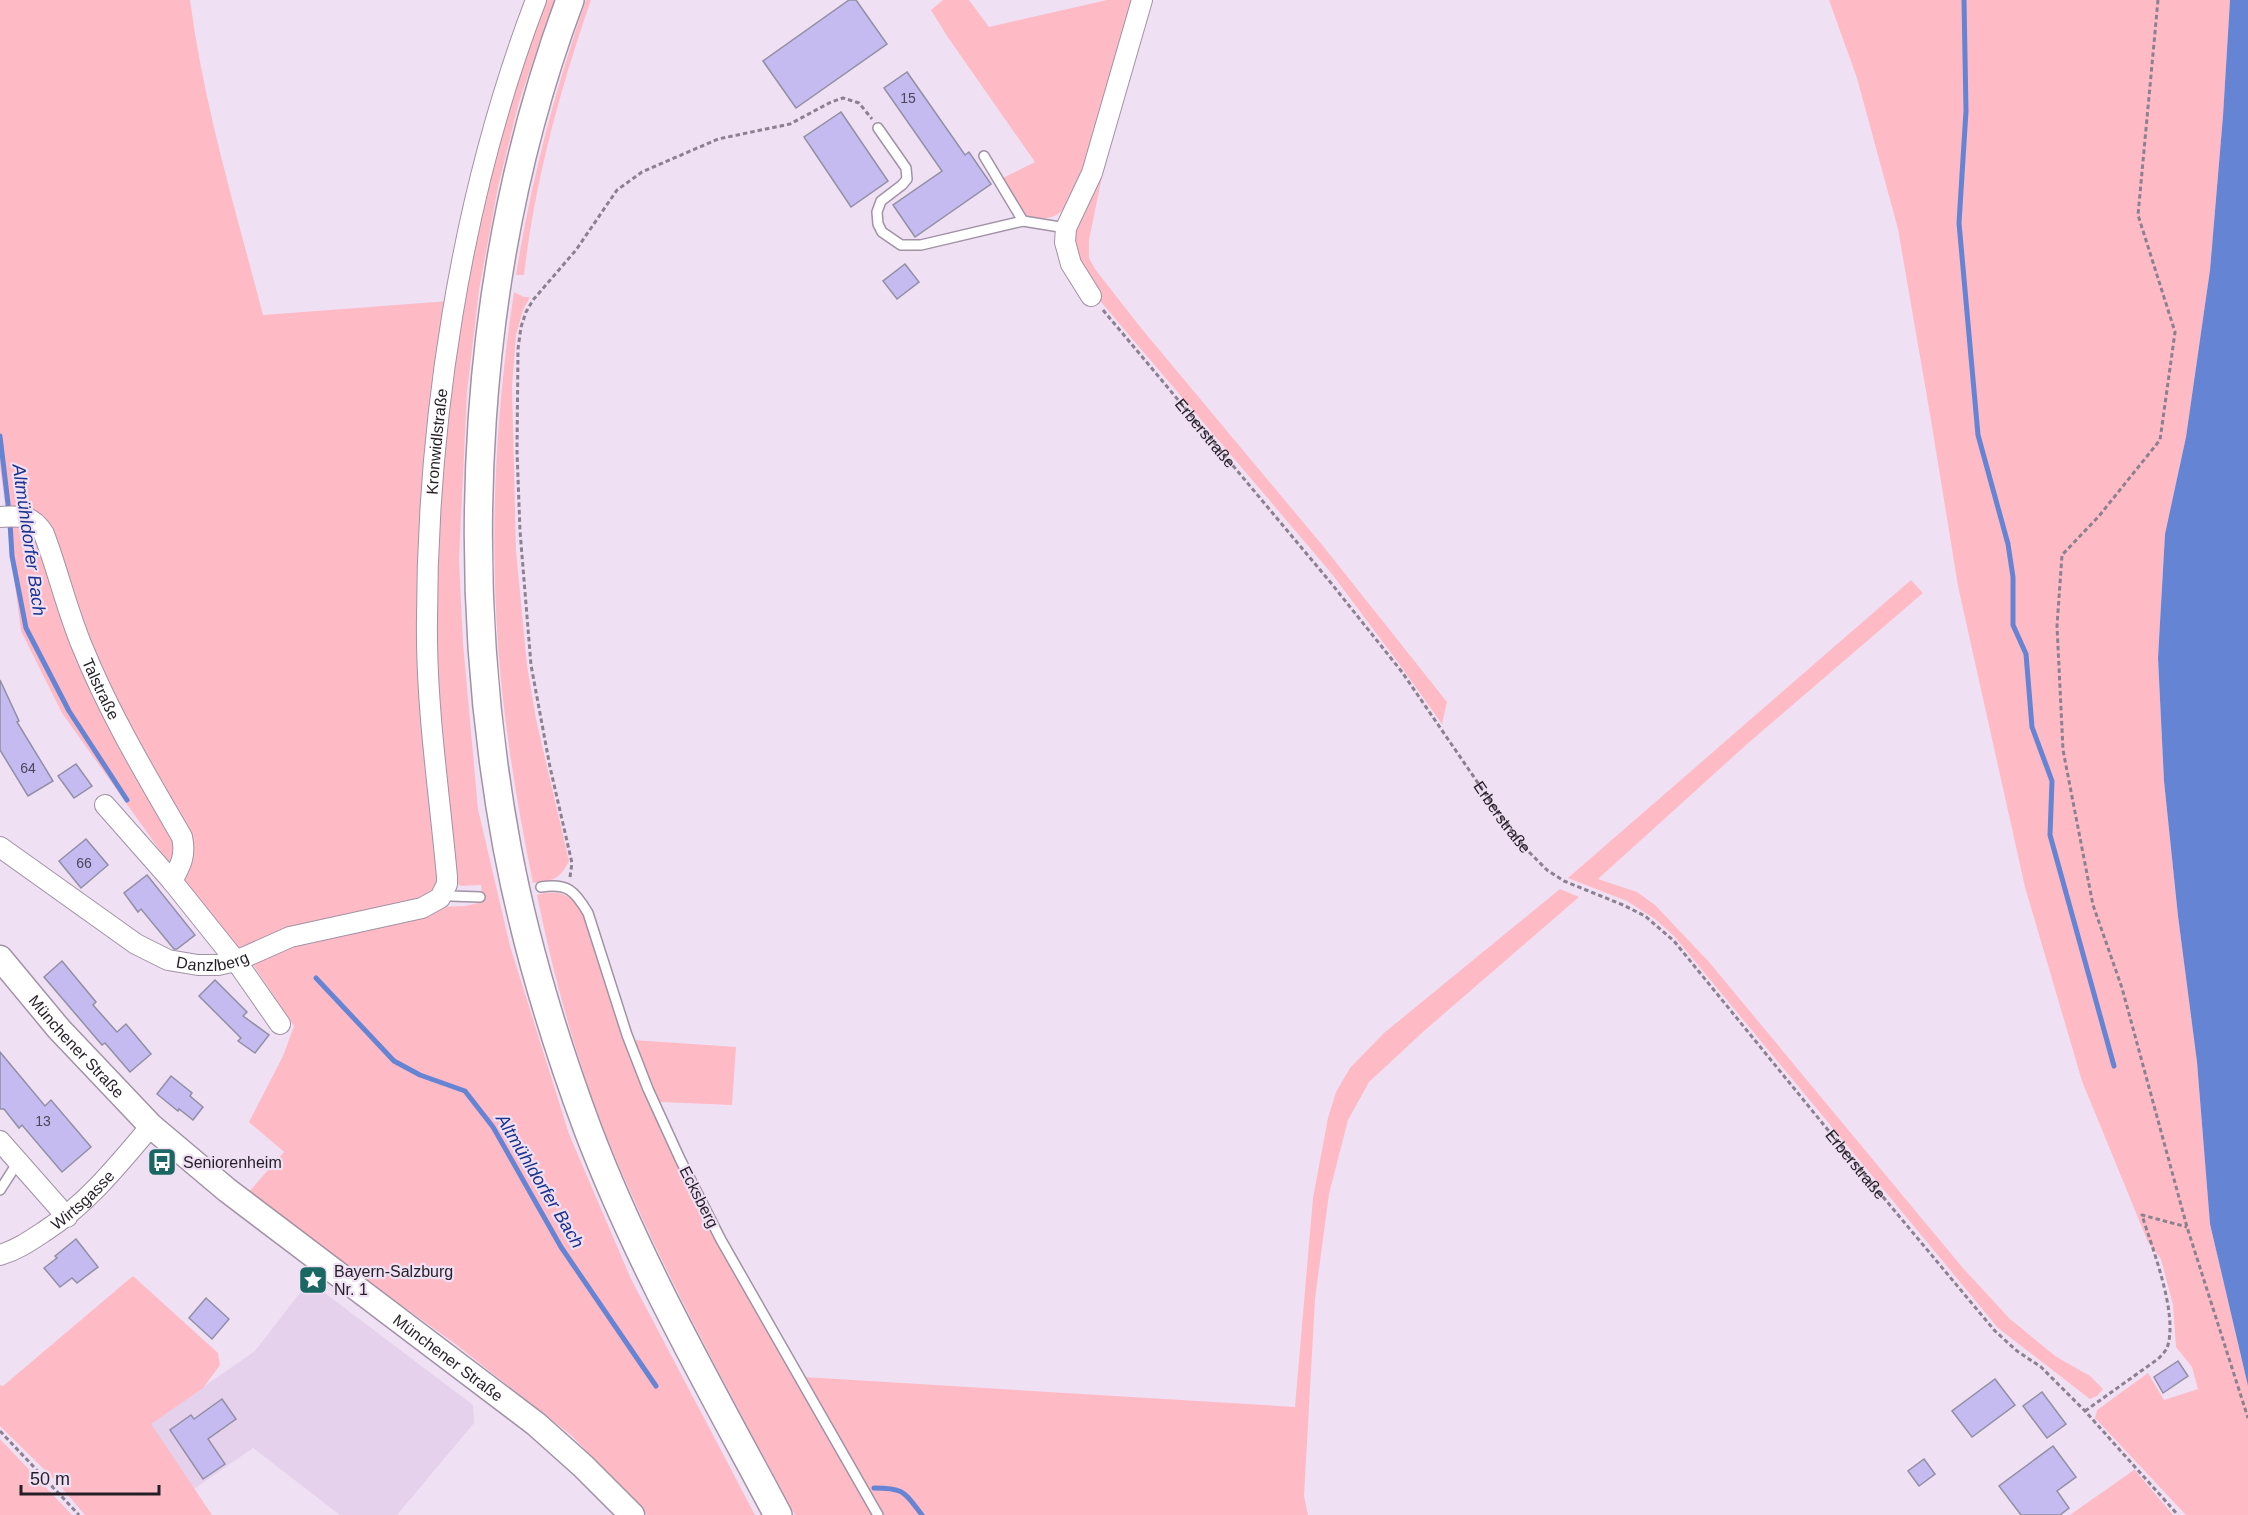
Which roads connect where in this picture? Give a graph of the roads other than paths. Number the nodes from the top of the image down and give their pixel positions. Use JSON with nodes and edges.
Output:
{"nodes":[{"id":1,"x":536,"y":0,"type":"edge"},
{"id":2,"x":570,"y":0,"type":"edge"},
{"id":3,"x":1142,"y":0,"type":"edge"},
{"id":4,"x":878,"y":128,"type":"road end"},
{"id":5,"x":984,"y":156,"type":"dead end"},
{"id":6,"x":1023,"y":221,"type":"junction"},
{"id":7,"x":1066,"y":228,"type":"junction"},
{"id":8,"x":1091,"y":296,"type":"road end"},
{"id":9,"x":10,"y":517,"type":"edge"},
{"id":10,"x":105,"y":805,"type":"dead end"},
{"id":11,"x":0,"y":847,"type":"edge"},
{"id":12,"x":172,"y":881,"type":"junction"},
{"id":13,"x":542,"y":887,"type":"dead end"},
{"id":14,"x":444,"y":891,"type":"junction"},
{"id":15,"x":480,"y":897,"type":"dead end"},
{"id":16,"x":0,"y":958,"type":"edge"},
{"id":17,"x":236,"y":962,"type":"junction"},
{"id":18,"x":280,"y":1024,"type":"dead end"},
{"id":19,"x":151,"y":1126,"type":"junction"},
{"id":20,"x":0,"y":1141,"type":"edge"},
{"id":21,"x":18,"y":1162,"type":"junction"},
{"id":22,"x":0,"y":1190,"type":"edge"},
{"id":23,"x":67,"y":1217,"type":"junction"},
{"id":24,"x":0,"y":1255,"type":"edge"},
{"id":25,"x":632,"y":1515,"type":"edge"},
{"id":26,"x":778,"y":1515,"type":"edge"},
{"id":27,"x":878,"y":1515,"type":"edge"}],
"edges":[{"from":1,"to":14,"type":"street","name":"Kronwidlstraße"},
{"from":2,"to":26,"type":"main road"},
{"from":3,"to":7,"type":"street"},
{"from":4,"to":6,"type":"lane"},
{"from":5,"to":6,"type":"lane"},
{"from":6,"to":7,"type":"lane"},
{"from":7,"to":8,"type":"street"},
{"from":9,"to":12,"type":"street","name":"Talstraße"},
{"from":10,"to":12,"type":"street"},
{"from":11,"to":17,"type":"street","name":"Danzlberg"},
{"from":12,"to":17,"type":"street"},
{"from":13,"to":27,"type":"lane","name":"Ecksberg"},
{"from":14,"to":15,"type":"lane"},
{"from":14,"to":17,"type":"street","name":"Danzlberg"},
{"from":16,"to":19,"type":"street","name":"Münchener Straße"},
{"from":17,"to":18,"type":"street"},
{"from":19,"to":23,"type":"street","name":"Wirtsgasse"},
{"from":19,"to":25,"type":"street","name":"Münchener Straße"},
{"from":20,"to":21,"type":"street"},
{"from":21,"to":22,"type":"lane"},
{"from":21,"to":23,"type":"street"},
{"from":23,"to":24,"type":"street","name":"Wirtsgasse"}]}
